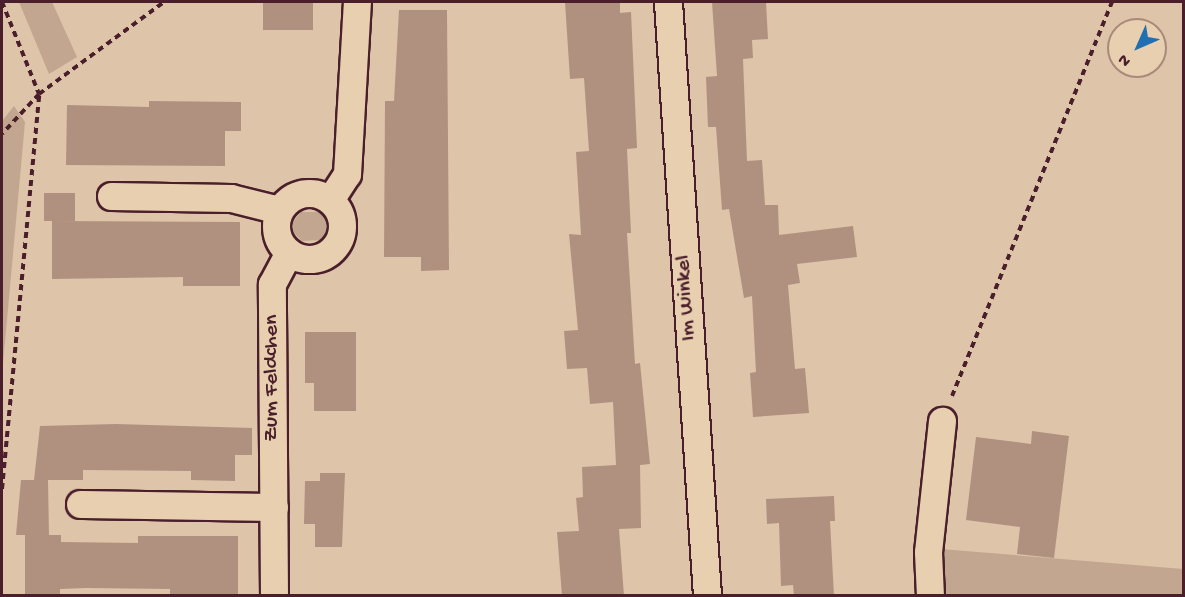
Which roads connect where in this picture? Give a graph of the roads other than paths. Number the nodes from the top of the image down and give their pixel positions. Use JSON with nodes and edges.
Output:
{"nodes":[{"id":1,"x":357,"y":2,"type":"edge"},
{"id":2,"x":668,"y":2,"type":"edge"},
{"id":3,"x":111,"y":196,"type":"dead end"},
{"id":4,"x":330,"y":200,"type":"junction"},
{"id":5,"x":279,"y":210,"type":"junction"},
{"id":6,"x":289,"y":252,"type":"junction"},
{"id":7,"x":942,"y":421,"type":"road end"},
{"id":8,"x":80,"y":504,"type":"dead end"},
{"id":9,"x":274,"y":507,"type":"junction"},
{"id":10,"x":274,"y":596,"type":"edge"},
{"id":11,"x":706,"y":596,"type":"edge"},
{"id":12,"x":930,"y":596,"type":"edge"}],
"edges":[{"from":1,"to":4,"type":"street"},
{"from":2,"to":11,"type":"street","name":"Im Winkel"},
{"from":3,"to":5,"type":"street"},
{"from":4,"to":5,"type":"street"},
{"from":4,"to":6,"type":"street"},
{"from":5,"to":6,"type":"street"},
{"from":6,"to":9,"type":"street","name":"Zum Feldchen"},
{"from":7,"to":12,"type":"street"},
{"from":8,"to":9,"type":"street"},
{"from":9,"to":10,"type":"street","name":"Zum Feldchen"}]}
